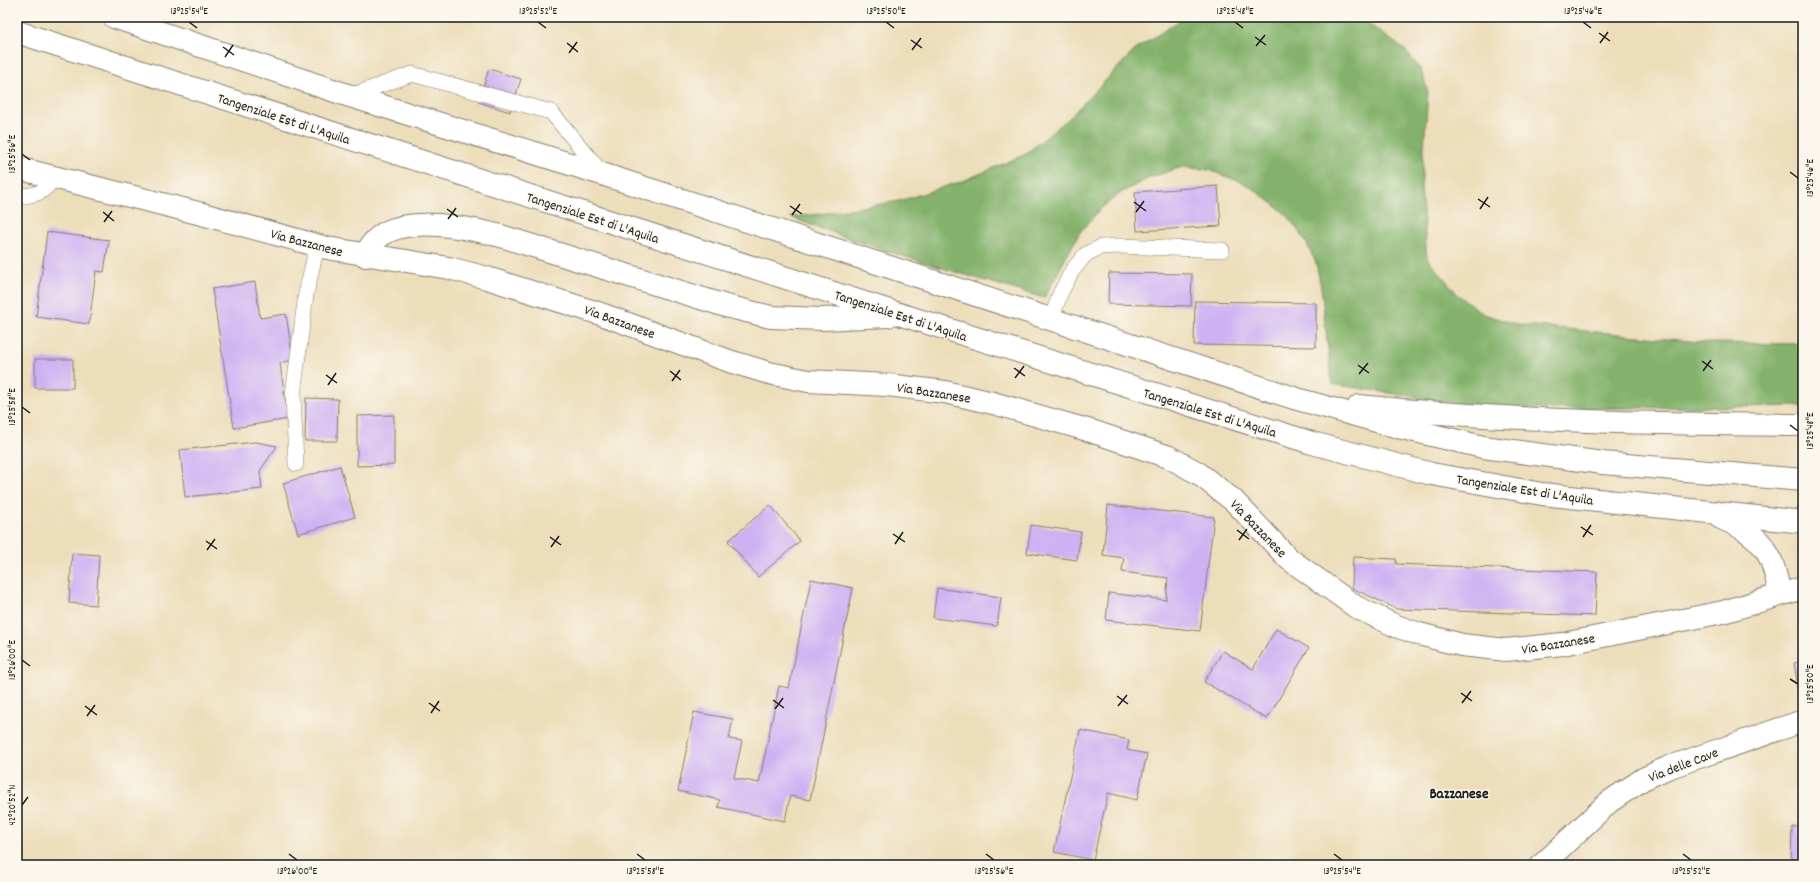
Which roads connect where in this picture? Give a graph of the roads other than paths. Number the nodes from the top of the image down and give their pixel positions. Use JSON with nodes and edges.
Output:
{"nodes":[{"id":1,"x":114,"y":17,"type":"edge"},
{"id":2,"x":17,"y":32,"type":"edge"},
{"id":3,"x":350,"y":96,"type":"junction"},
{"id":4,"x":17,"y":168,"type":"edge"},
{"id":5,"x":602,"y":174,"type":"junction"},
{"id":6,"x":54,"y":177,"type":"junction"},
{"id":7,"x":17,"y":196,"type":"edge"},
{"id":8,"x":317,"y":246,"type":"junction"},
{"id":9,"x":1222,"y":250,"type":"dead end"},
{"id":10,"x":366,"y":256,"type":"junction"},
{"id":11,"x":902,"y":315,"type":"junction"},
{"id":12,"x":1051,"y":320,"type":"junction"},
{"id":13,"x":1297,"y":399,"type":"junction"},
{"id":14,"x":1803,"y":425,"type":"edge"},
{"id":15,"x":296,"y":464,"type":"dead end"},
{"id":16,"x":1803,"y":480,"type":"edge"},
{"id":17,"x":1707,"y":511,"type":"junction"},
{"id":18,"x":1803,"y":522,"type":"edge"},
{"id":19,"x":1803,"y":588,"type":"edge"},
{"id":20,"x":1780,"y":594,"type":"junction"},
{"id":21,"x":1803,"y":721,"type":"edge"},
{"id":22,"x":1542,"y":865,"type":"edge"}],
"edges":[{"from":1,"to":3,"type":"main road"},
{"from":2,"to":11,"type":"main road","name":"Tangenziale Est di L'Aquila"},
{"from":3,"to":5,"type":"main road"},
{"from":3,"to":5,"type":"lane"},
{"from":4,"to":6,"type":"main road","name":"Via Bazzanese"},
{"from":5,"to":12,"type":"main road"},
{"from":6,"to":7,"type":"lane"},
{"from":6,"to":8,"type":"main road","name":"Via Bazzanese"},
{"from":8,"to":10,"type":"main road","name":"Via Bazzanese"},
{"from":8,"to":15,"type":"lane"},
{"from":9,"to":12,"type":"lane"},
{"from":10,"to":11,"type":"main road"},
{"from":10,"to":20,"type":"main road","name":"Via Bazzanese"},
{"from":11,"to":17,"type":"main road","name":"Tangenziale Est di L'Aquila"},
{"from":12,"to":13,"type":"main road"},
{"from":13,"to":14,"type":"main road"},
{"from":13,"to":16,"type":"main road"},
{"from":17,"to":18,"type":"main road","name":"Tangenziale Est di L'Aquila"},
{"from":17,"to":20,"type":"main road"},
{"from":19,"to":20,"type":"main road","name":"Via Bazzanese"},
{"from":21,"to":22,"type":"main road","name":"Via delle Cave"}]}
